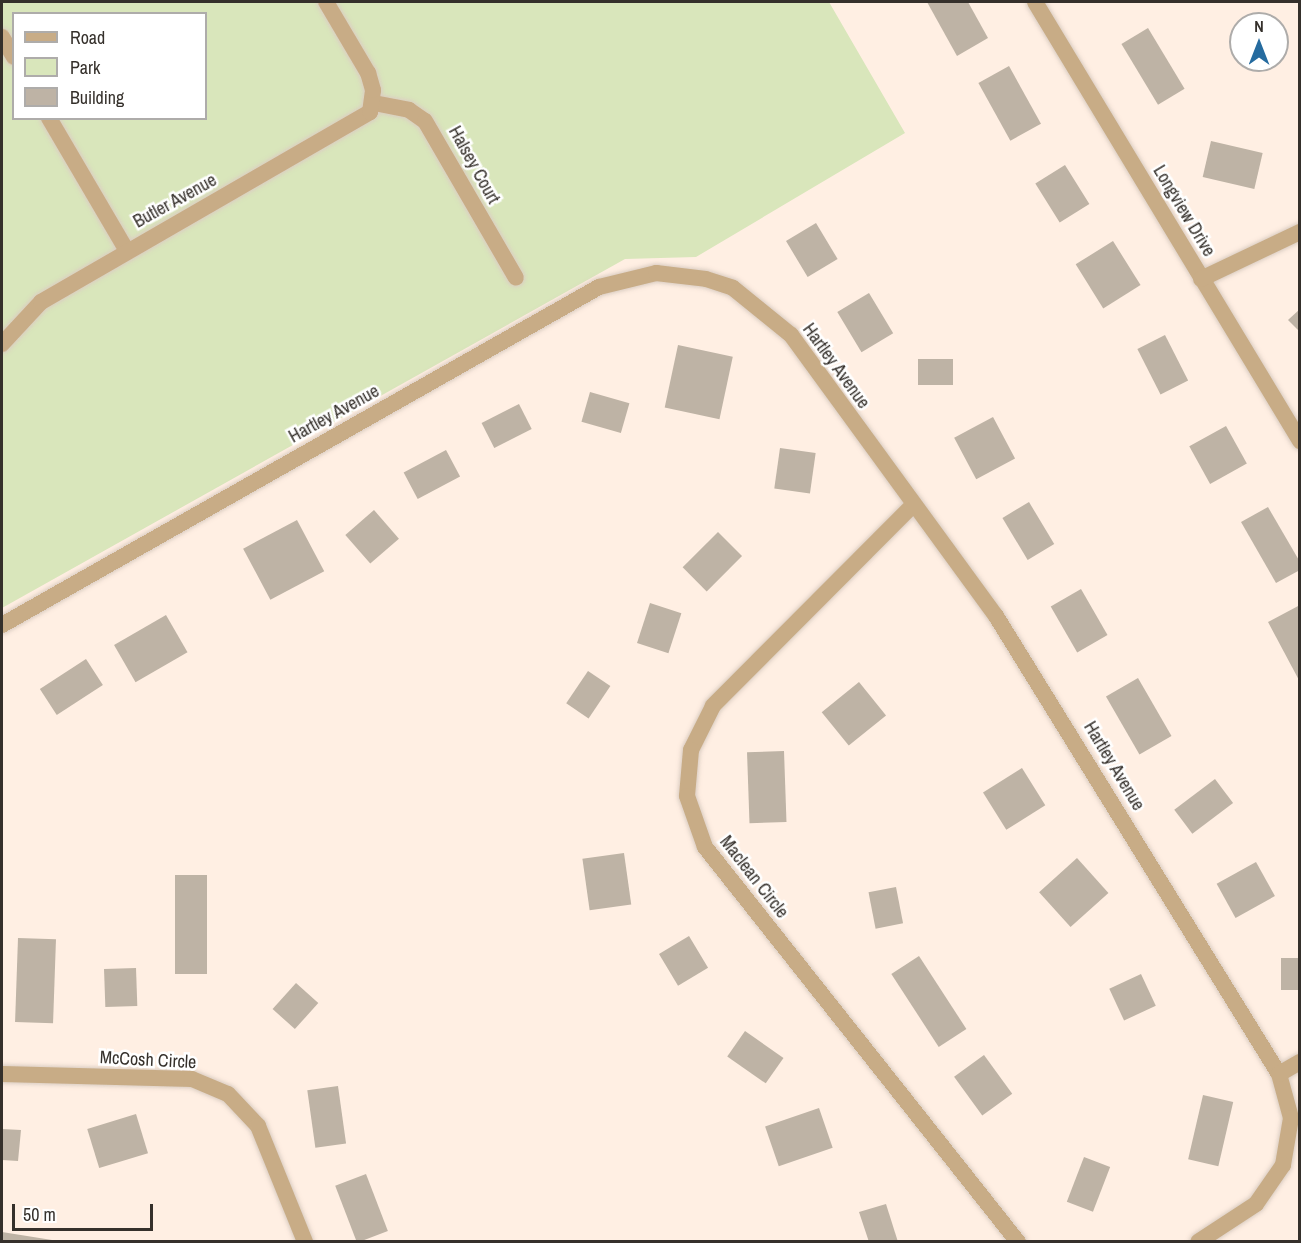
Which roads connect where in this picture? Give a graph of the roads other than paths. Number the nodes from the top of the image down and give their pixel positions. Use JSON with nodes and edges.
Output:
{"nodes":[{"id":1,"x":326,"y":2,"type":"edge"},
{"id":2,"x":1035,"y":2,"type":"edge"},
{"id":3,"x":2,"y":37,"type":"edge"},
{"id":4,"x":12,"y":54,"type":"edge"},
{"id":5,"x":374,"y":103,"type":"junction"},
{"id":6,"x":50,"y":120,"type":"edge"},
{"id":7,"x":1299,"y":232,"type":"edge"},
{"id":8,"x":127,"y":251,"type":"junction"},
{"id":9,"x":516,"y":278,"type":"dead end"},
{"id":10,"x":1201,"y":279,"type":"junction"},
{"id":11,"x":2,"y":344,"type":"edge"},
{"id":12,"x":1299,"y":441,"type":"edge"},
{"id":13,"x":912,"y":506,"type":"junction"},
{"id":14,"x":2,"y":624,"type":"edge"},
{"id":15,"x":1299,"y":1062,"type":"edge"},
{"id":16,"x":2,"y":1074,"type":"edge"},
{"id":17,"x":1279,"y":1074,"type":"junction"},
{"id":18,"x":305,"y":1242,"type":"edge"},
{"id":19,"x":1018,"y":1242,"type":"edge"},
{"id":20,"x":1198,"y":1242,"type":"edge"}],
"edges":[{"from":1,"to":5,"type":"street"},
{"from":2,"to":10,"type":"street","name":"Longview Drive"},
{"from":3,"to":4,"type":"street"},
{"from":5,"to":8,"type":"street","name":"Butler Avenue"},
{"from":5,"to":9,"type":"street","name":"Halsey Court"},
{"from":6,"to":8,"type":"street"},
{"from":7,"to":10,"type":"street"},
{"from":8,"to":11,"type":"street","name":"Butler Avenue"},
{"from":10,"to":12,"type":"street","name":"Longview Drive"},
{"from":13,"to":14,"type":"street","name":"Hartley Avenue"},
{"from":13,"to":17,"type":"street","name":"Hartley Avenue"},
{"from":13,"to":19,"type":"street","name":"Maclean Circle"},
{"from":15,"to":17,"type":"street"},
{"from":16,"to":18,"type":"street","name":"McCosh Circle"},
{"from":17,"to":20,"type":"street","name":"Hartley Avenue"}]}
